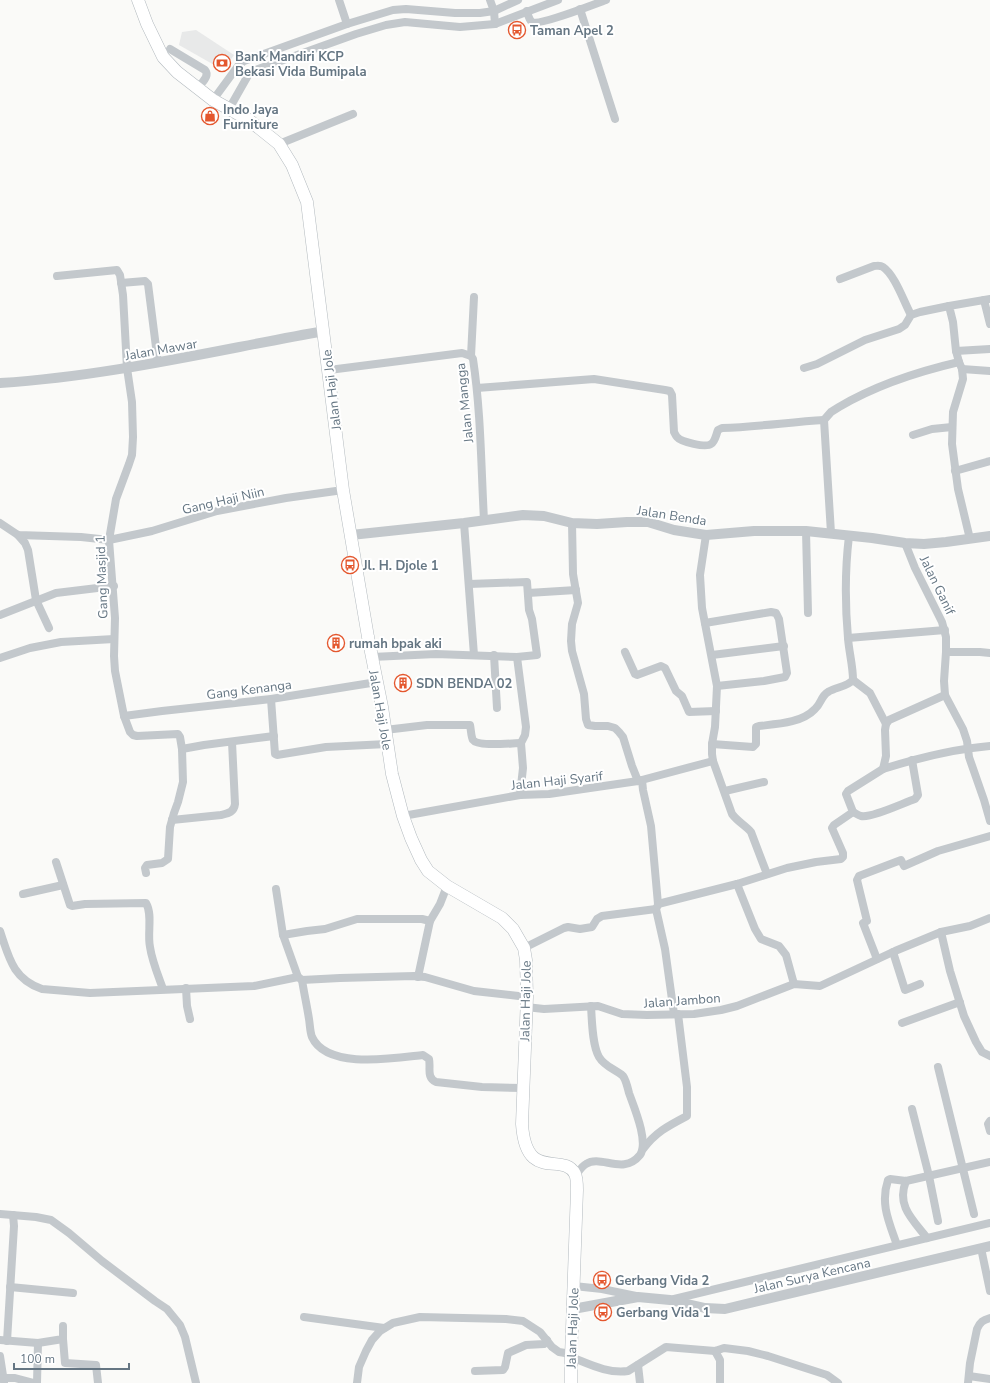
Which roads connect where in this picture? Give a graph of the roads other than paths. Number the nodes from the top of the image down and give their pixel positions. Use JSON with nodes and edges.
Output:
{"nodes":[{"id":1,"x":138,"y":0,"type":"edge"},
{"id":2,"x":338,"y":0,"type":"edge"},
{"id":3,"x":490,"y":0,"type":"edge"},
{"id":4,"x":518,"y":0,"type":"edge"},
{"id":5,"x":558,"y":0,"type":"edge"},
{"id":6,"x":606,"y":0,"type":"edge"},
{"id":7,"x":580,"y":9,"type":"junction"},
{"id":8,"x":494,"y":11,"type":"junction"},
{"id":9,"x":526,"y":11,"type":"junction"},
{"id":10,"x":347,"y":24,"type":"junction"},
{"id":11,"x":495,"y":24,"type":"junction"},
{"id":12,"x":170,"y":48,"type":"dead end"},
{"id":13,"x":238,"y":66,"type":"junction"},
{"id":14,"x":250,"y":72,"type":"junction"},
{"id":15,"x":198,"y":88,"type":"junction"},
{"id":16,"x":213,"y":100,"type":"junction"},
{"id":17,"x":229,"y":109,"type":"junction"},
{"id":18,"x":353,"y":114,"type":"dead end"},
{"id":19,"x":615,"y":119,"type":"dead end"},
{"id":20,"x":279,"y":144,"type":"junction"},
{"id":21,"x":57,"y":276,"type":"dead end"},
{"id":22,"x":840,"y":279,"type":"dead end"},
{"id":23,"x":121,"y":283,"type":"junction"},
{"id":24,"x":474,"y":297,"type":"dead end"},
{"id":25,"x":987,"y":300,"type":"edge"},
{"id":26,"x":949,"y":306,"type":"junction"},
{"id":27,"x":911,"y":315,"type":"junction"},
{"id":28,"x":990,"y":324,"type":"edge"},
{"id":29,"x":324,"y":330,"type":"junction"},
{"id":30,"x":990,"y":349,"type":"edge"},
{"id":31,"x":956,"y":351,"type":"junction"},
{"id":32,"x":471,"y":356,"type":"junction"},
{"id":33,"x":158,"y":363,"type":"junction"},
{"id":34,"x":960,"y":366,"type":"junction"},
{"id":35,"x":127,"y":368,"type":"junction"},
{"id":36,"x":804,"y":368,"type":"dead end"},
{"id":37,"x":329,"y":370,"type":"junction"},
{"id":38,"x":990,"y":371,"type":"edge"},
{"id":39,"x":0,"y":383,"type":"edge"},
{"id":40,"x":477,"y":388,"type":"junction"},
{"id":41,"x":824,"y":420,"type":"junction"},
{"id":42,"x":952,"y":426,"type":"junction"},
{"id":43,"x":913,"y":434,"type":"dead end"},
{"id":44,"x":990,"y":461,"type":"edge"},
{"id":45,"x":955,"y":471,"type":"junction"},
{"id":46,"x":343,"y":490,"type":"junction"},
{"id":47,"x":484,"y":520,"type":"junction"},
{"id":48,"x":0,"y":523,"type":"edge"},
{"id":49,"x":464,"y":523,"type":"junction"},
{"id":50,"x":572,"y":523,"type":"junction"},
{"id":51,"x":806,"y":531,"type":"junction"},
{"id":52,"x":831,"y":533,"type":"junction"},
{"id":53,"x":18,"y":535,"type":"junction"},
{"id":54,"x":351,"y":535,"type":"junction"},
{"id":55,"x":706,"y":535,"type":"junction"},
{"id":56,"x":849,"y":536,"type":"junction"},
{"id":57,"x":990,"y":536,"type":"edge"},
{"id":58,"x":970,"y":539,"type":"junction"},
{"id":59,"x":109,"y":540,"type":"junction"},
{"id":60,"x":905,"y":543,"type":"junction"},
{"id":61,"x":469,"y":584,"type":"junction"},
{"id":62,"x":114,"y":586,"type":"junction"},
{"id":63,"x":576,"y":590,"type":"junction"},
{"id":64,"x":528,"y":593,"type":"junction"},
{"id":65,"x":36,"y":600,"type":"junction"},
{"id":66,"x":808,"y":613,"type":"dead end"},
{"id":67,"x":0,"y":615,"type":"edge"},
{"id":68,"x":705,"y":622,"type":"junction"},
{"id":69,"x":49,"y":628,"type":"dead end"},
{"id":70,"x":945,"y":630,"type":"junction"},
{"id":71,"x":848,"y":638,"type":"junction"},
{"id":72,"x":114,"y":639,"type":"junction"},
{"id":73,"x":784,"y":646,"type":"junction"},
{"id":74,"x":625,"y":652,"type":"dead end"},
{"id":75,"x":946,"y":652,"type":"junction"},
{"id":76,"x":990,"y":653,"type":"edge"},
{"id":77,"x":474,"y":655,"type":"junction"},
{"id":78,"x":494,"y":655,"type":"junction"},
{"id":79,"x":712,"y":655,"type":"junction"},
{"id":80,"x":372,"y":657,"type":"junction"},
{"id":81,"x":517,"y":657,"type":"junction"},
{"id":82,"x":0,"y":658,"type":"edge"},
{"id":83,"x":853,"y":680,"type":"junction"},
{"id":84,"x":377,"y":682,"type":"junction"},
{"id":85,"x":717,"y":686,"type":"junction"},
{"id":86,"x":945,"y":695,"type":"junction"},
{"id":87,"x":271,"y":700,"type":"junction"},
{"id":88,"x":497,"y":708,"type":"dead end"},
{"id":89,"x":716,"y":711,"type":"junction"},
{"id":90,"x":124,"y":716,"type":"junction"},
{"id":91,"x":886,"y":724,"type":"junction"},
{"id":92,"x":385,"y":730,"type":"junction"},
{"id":93,"x":274,"y":736,"type":"junction"},
{"id":94,"x":232,"y":742,"type":"junction"},
{"id":95,"x":521,"y":743,"type":"junction"},
{"id":96,"x":387,"y":744,"type":"junction"},
{"id":97,"x":712,"y":744,"type":"junction"},
{"id":98,"x":990,"y":746,"type":"edge"},
{"id":99,"x":968,"y":748,"type":"junction"},
{"id":100,"x":182,"y":750,"type":"junction"},
{"id":101,"x":912,"y":760,"type":"junction"},
{"id":102,"x":713,"y":762,"type":"junction"},
{"id":103,"x":882,"y":769,"type":"junction"},
{"id":104,"x":640,"y":781,"type":"junction"},
{"id":105,"x":764,"y":782,"type":"dead end"},
{"id":106,"x":725,"y":792,"type":"junction"},
{"id":107,"x":520,"y":795,"type":"junction"},
{"id":108,"x":853,"y":812,"type":"junction"},
{"id":109,"x":403,"y":816,"type":"junction"},
{"id":110,"x":172,"y":820,"type":"junction"},
{"id":111,"x":990,"y":821,"type":"edge"},
{"id":112,"x":990,"y":836,"type":"edge"},
{"id":113,"x":56,"y":862,"type":"dead end"},
{"id":114,"x":146,"y":873,"type":"dead end"},
{"id":115,"x":767,"y":874,"type":"junction"},
{"id":116,"x":737,"y":884,"type":"junction"},
{"id":117,"x":63,"y":885,"type":"junction"},
{"id":118,"x":447,"y":886,"type":"junction"},
{"id":119,"x":276,"y":889,"type":"dead end"},
{"id":120,"x":23,"y":894,"type":"dead end"},
{"id":121,"x":657,"y":906,"type":"junction"},
{"id":122,"x":990,"y":918,"type":"edge"},
{"id":123,"x":430,"y":921,"type":"junction"},
{"id":124,"x":0,"y":931,"type":"edge"},
{"id":125,"x":941,"y":932,"type":"junction"},
{"id":126,"x":283,"y":935,"type":"junction"},
{"id":127,"x":524,"y":948,"type":"junction"},
{"id":128,"x":893,"y":952,"type":"junction"},
{"id":129,"x":877,"y":959,"type":"junction"},
{"id":130,"x":418,"y":977,"type":"junction"},
{"id":131,"x":300,"y":979,"type":"junction"},
{"id":132,"x":794,"y":984,"type":"junction"},
{"id":133,"x":920,"y":984,"type":"dead end"},
{"id":134,"x":186,"y":988,"type":"junction"},
{"id":135,"x":162,"y":989,"type":"junction"},
{"id":136,"x":526,"y":1002,"type":"junction"},
{"id":137,"x":960,"y":1002,"type":"junction"},
{"id":138,"x":591,"y":1006,"type":"junction"},
{"id":139,"x":676,"y":1014,"type":"junction"},
{"id":140,"x":190,"y":1019,"type":"dead end"},
{"id":141,"x":902,"y":1023,"type":"dead end"},
{"id":142,"x":990,"y":1056,"type":"edge"},
{"id":143,"x":938,"y":1067,"type":"dead end"},
{"id":144,"x":523,"y":1088,"type":"junction"},
{"id":145,"x":912,"y":1109,"type":"dead end"},
{"id":146,"x":990,"y":1121,"type":"edge"},
{"id":147,"x":990,"y":1131,"type":"edge"},
{"id":148,"x":643,"y":1149,"type":"junction"},
{"id":149,"x":990,"y":1162,"type":"edge"},
{"id":150,"x":963,"y":1168,"type":"junction"},
{"id":151,"x":576,"y":1175,"type":"junction"},
{"id":152,"x":929,"y":1176,"type":"junction"},
{"id":153,"x":906,"y":1181,"type":"junction"},
{"id":154,"x":0,"y":1214,"type":"edge"},
{"id":155,"x":974,"y":1214,"type":"dead end"},
{"id":156,"x":13,"y":1215,"type":"junction"},
{"id":157,"x":938,"y":1221,"type":"dead end"},
{"id":158,"x":990,"y":1223,"type":"edge"},
{"id":159,"x":927,"y":1238,"type":"junction"},
{"id":160,"x":897,"y":1245,"type":"junction"},
{"id":161,"x":985,"y":1247,"type":"edge"},
{"id":162,"x":574,"y":1286,"type":"junction"},
{"id":163,"x":10,"y":1287,"type":"junction"},
{"id":164,"x":990,"y":1291,"type":"edge"},
{"id":165,"x":73,"y":1293,"type":"dead end"},
{"id":166,"x":638,"y":1296,"type":"junction"},
{"id":167,"x":670,"y":1300,"type":"junction"},
{"id":168,"x":573,"y":1309,"type":"junction"},
{"id":169,"x":304,"y":1317,"type":"dead end"},
{"id":170,"x":990,"y":1318,"type":"edge"},
{"id":171,"x":63,"y":1326,"type":"dead end"},
{"id":172,"x":384,"y":1328,"type":"junction"},
{"id":173,"x":63,"y":1339,"type":"junction"},
{"id":174,"x":4,"y":1340,"type":"edge"},
{"id":175,"x":547,"y":1340,"type":"junction"},
{"id":176,"x":38,"y":1343,"type":"junction"},
{"id":177,"x":715,"y":1351,"type":"junction"},
{"id":178,"x":0,"y":1356,"type":"edge"},
{"id":179,"x":571,"y":1356,"type":"junction"},
{"id":180,"x":638,"y":1365,"type":"junction"},
{"id":181,"x":475,"y":1371,"type":"dead end"},
{"id":182,"x":968,"y":1379,"type":"edge"},
{"id":183,"x":990,"y":1379,"type":"edge"},
{"id":184,"x":3,"y":1382,"type":"edge"},
{"id":185,"x":34,"y":1383,"type":"edge"},
{"id":186,"x":37,"y":1383,"type":"edge"},
{"id":187,"x":98,"y":1383,"type":"edge"},
{"id":188,"x":196,"y":1383,"type":"edge"},
{"id":189,"x":357,"y":1383,"type":"edge"},
{"id":190,"x":571,"y":1383,"type":"edge"},
{"id":191,"x":640,"y":1383,"type":"edge"},
{"id":192,"x":720,"y":1383,"type":"edge"},
{"id":193,"x":838,"y":1383,"type":"edge"}],
"edges":[{"from":1,"to":15,"type":"main road","name":"Jalan Haji Jole"},
{"from":2,"to":10,"type":"street"},
{"from":3,"to":8,"type":"street"},
{"from":4,"to":8,"type":"street"},
{"from":5,"to":9,"type":"street"},
{"from":6,"to":7,"type":"street"},
{"from":7,"to":9,"type":"street"},
{"from":7,"to":19,"type":"street"},
{"from":8,"to":10,"type":"street"},
{"from":8,"to":11,"type":"street"},
{"from":9,"to":11,"type":"street"},
{"from":10,"to":13,"type":"street"},
{"from":11,"to":14,"type":"street"},
{"from":12,"to":15,"type":"street"},
{"from":13,"to":14,"type":"street"},
{"from":13,"to":16,"type":"street"},
{"from":14,"to":17,"type":"street"},
{"from":15,"to":16,"type":"main road","name":"Jalan Haji Jole"},
{"from":16,"to":17,"type":"main road","name":"Jalan Haji Jole"},
{"from":17,"to":20,"type":"main road","name":"Jalan Haji Jole"},
{"from":18,"to":20,"type":"street"},
{"from":20,"to":29,"type":"main road","name":"Jalan Haji Jole"},
{"from":21,"to":23,"type":"street"},
{"from":22,"to":27,"type":"street"},
{"from":23,"to":33,"type":"street"},
{"from":23,"to":35,"type":"street","name":"Gang Masjid 1"},
{"from":24,"to":32,"type":"street"},
{"from":25,"to":26,"type":"street"},
{"from":25,"to":28,"type":"street"},
{"from":26,"to":27,"type":"street"},
{"from":26,"to":31,"type":"street"},
{"from":27,"to":36,"type":"street"},
{"from":29,"to":33,"type":"street","name":"Jalan Mawar"},
{"from":29,"to":37,"type":"main road","name":"Jalan Haji Jole"},
{"from":30,"to":31,"type":"street"},
{"from":31,"to":34,"type":"street"},
{"from":32,"to":37,"type":"street","name":"Jalan Mangga"},
{"from":32,"to":40,"type":"street","name":"Jalan Mangga"},
{"from":33,"to":35,"type":"street","name":"Jalan Mawar"},
{"from":34,"to":38,"type":"street"},
{"from":34,"to":41,"type":"street"},
{"from":34,"to":42,"type":"street"},
{"from":35,"to":39,"type":"street","name":"Jalan Mawar"},
{"from":35,"to":59,"type":"street","name":"Gang Masjid 1"},
{"from":37,"to":46,"type":"main road","name":"Jalan Haji Jole"},
{"from":40,"to":41,"type":"street"},
{"from":40,"to":47,"type":"street","name":"Jalan Mangga"},
{"from":41,"to":52,"type":"street"},
{"from":42,"to":43,"type":"street"},
{"from":42,"to":45,"type":"street"},
{"from":44,"to":45,"type":"street"},
{"from":45,"to":58,"type":"street"},
{"from":46,"to":54,"type":"main road","name":"Jalan Haji Jole"},
{"from":46,"to":59,"type":"street","name":"Gang Haji Niin"},
{"from":47,"to":49,"type":"street","name":"Jalan Benda"},
{"from":47,"to":50,"type":"street","name":"Jalan Benda"},
{"from":48,"to":53,"type":"street"},
{"from":49,"to":54,"type":"street","name":"Jalan Benda"},
{"from":49,"to":61,"type":"street"},
{"from":50,"to":55,"type":"street","name":"Jalan Benda"},
{"from":50,"to":63,"type":"street"},
{"from":51,"to":52,"type":"street","name":"Jalan Benda"},
{"from":51,"to":55,"type":"street","name":"Jalan Benda"},
{"from":51,"to":66,"type":"street"},
{"from":52,"to":56,"type":"street","name":"Jalan Benda"},
{"from":53,"to":59,"type":"street","name":"Gang Haji Niin"},
{"from":53,"to":65,"type":"street"},
{"from":54,"to":80,"type":"main road","name":"Jalan Haji Jole"},
{"from":55,"to":68,"type":"street"},
{"from":56,"to":60,"type":"street","name":"Jalan Benda"},
{"from":56,"to":71,"type":"street"},
{"from":57,"to":58,"type":"street","name":"Jalan Benda"},
{"from":58,"to":60,"type":"street","name":"Jalan Benda"},
{"from":59,"to":62,"type":"street","name":"Gang Masjid 1"},
{"from":60,"to":70,"type":"street","name":"Jalan Ganif"},
{"from":61,"to":64,"type":"street"},
{"from":61,"to":77,"type":"street"},
{"from":62,"to":65,"type":"street"},
{"from":62,"to":72,"type":"street","name":"Gang Masjid 1"},
{"from":63,"to":64,"type":"street"},
{"from":63,"to":104,"type":"street"},
{"from":64,"to":81,"type":"street"},
{"from":65,"to":67,"type":"street"},
{"from":65,"to":69,"type":"street"},
{"from":68,"to":73,"type":"street"},
{"from":68,"to":79,"type":"street"},
{"from":70,"to":71,"type":"street"},
{"from":70,"to":75,"type":"street","name":"Jalan Ganif"},
{"from":71,"to":83,"type":"street"},
{"from":72,"to":82,"type":"street"},
{"from":72,"to":90,"type":"street","name":"Gang Masjid 1"},
{"from":73,"to":79,"type":"street"},
{"from":73,"to":85,"type":"street"},
{"from":74,"to":89,"type":"street"},
{"from":75,"to":76,"type":"street"},
{"from":75,"to":86,"type":"street","name":"Jalan Ganif"},
{"from":77,"to":78,"type":"street"},
{"from":77,"to":80,"type":"street"},
{"from":78,"to":81,"type":"street"},
{"from":78,"to":88,"type":"street"},
{"from":79,"to":85,"type":"street"},
{"from":80,"to":84,"type":"main road","name":"Jalan Haji Jole"},
{"from":81,"to":95,"type":"street"},
{"from":83,"to":91,"type":"street"},
{"from":83,"to":97,"type":"street"},
{"from":84,"to":87,"type":"street","name":"Gang Kenanga"},
{"from":84,"to":92,"type":"main road","name":"Jalan Haji Jole"},
{"from":85,"to":89,"type":"street"},
{"from":86,"to":91,"type":"street"},
{"from":86,"to":99,"type":"street","name":"Jalan Ganif"},
{"from":87,"to":90,"type":"street","name":"Gang Kenanga"},
{"from":87,"to":93,"type":"street"},
{"from":89,"to":97,"type":"street"},
{"from":90,"to":100,"type":"street","name":"Gang Masjid 1"},
{"from":91,"to":103,"type":"street"},
{"from":92,"to":95,"type":"street"},
{"from":92,"to":96,"type":"main road","name":"Jalan Haji Jole"},
{"from":93,"to":94,"type":"street"},
{"from":93,"to":96,"type":"street"},
{"from":94,"to":100,"type":"street"},
{"from":94,"to":110,"type":"street"},
{"from":95,"to":107,"type":"street"},
{"from":96,"to":109,"type":"main road","name":"Jalan Haji Jole"},
{"from":97,"to":102,"type":"street"},
{"from":98,"to":99,"type":"street"},
{"from":99,"to":101,"type":"street"},
{"from":99,"to":111,"type":"street","name":"Jalan Ganif"},
{"from":100,"to":110,"type":"street"},
{"from":101,"to":103,"type":"street"},
{"from":101,"to":108,"type":"street"},
{"from":102,"to":104,"type":"street","name":"Jalan Haji Syarif"},
{"from":102,"to":106,"type":"street"},
{"from":103,"to":108,"type":"street"},
{"from":104,"to":107,"type":"street","name":"Jalan Haji Syarif"},
{"from":104,"to":121,"type":"street"},
{"from":105,"to":106,"type":"street"},
{"from":106,"to":115,"type":"street"},
{"from":107,"to":109,"type":"street","name":"Jalan Haji Syarif"},
{"from":108,"to":115,"type":"street"},
{"from":109,"to":118,"type":"main road","name":"Jalan Haji Jole"},
{"from":110,"to":114,"type":"street"},
{"from":112,"to":129,"type":"street"},
{"from":113,"to":117,"type":"street"},
{"from":115,"to":116,"type":"street"},
{"from":116,"to":121,"type":"street"},
{"from":116,"to":132,"type":"street"},
{"from":117,"to":120,"type":"street"},
{"from":117,"to":135,"type":"street"},
{"from":118,"to":123,"type":"street"},
{"from":118,"to":127,"type":"main road","name":"Jalan Haji Jole"},
{"from":119,"to":126,"type":"street"},
{"from":121,"to":127,"type":"street"},
{"from":121,"to":139,"type":"street"},
{"from":122,"to":125,"type":"street","name":"Jalan Jambon"},
{"from":123,"to":126,"type":"street"},
{"from":123,"to":130,"type":"street"},
{"from":124,"to":135,"type":"street","name":"Jalan Jambon"},
{"from":125,"to":128,"type":"street","name":"Jalan Jambon"},
{"from":125,"to":137,"type":"street"},
{"from":126,"to":131,"type":"street"},
{"from":127,"to":136,"type":"main road","name":"Jalan Haji Jole"},
{"from":128,"to":129,"type":"street","name":"Jalan Jambon"},
{"from":128,"to":133,"type":"street"},
{"from":129,"to":132,"type":"street","name":"Jalan Jambon"},
{"from":130,"to":131,"type":"street","name":"Jalan Jambon"},
{"from":130,"to":136,"type":"street","name":"Jalan Jambon"},
{"from":131,"to":134,"type":"street","name":"Jalan Jambon"},
{"from":131,"to":144,"type":"street"},
{"from":132,"to":139,"type":"street","name":"Jalan Jambon"},
{"from":134,"to":135,"type":"street","name":"Jalan Jambon"},
{"from":134,"to":140,"type":"street"},
{"from":136,"to":138,"type":"street","name":"Jalan Jambon"},
{"from":136,"to":144,"type":"main road","name":"Jalan Haji Jole"},
{"from":137,"to":141,"type":"street"},
{"from":137,"to":142,"type":"street"},
{"from":138,"to":139,"type":"street","name":"Jalan Jambon"},
{"from":138,"to":148,"type":"street"},
{"from":139,"to":148,"type":"street"},
{"from":143,"to":150,"type":"street"},
{"from":144,"to":151,"type":"main road","name":"Jalan Haji Jole"},
{"from":145,"to":152,"type":"street"},
{"from":146,"to":147,"type":"street"},
{"from":148,"to":151,"type":"street"},
{"from":149,"to":150,"type":"street"},
{"from":150,"to":152,"type":"street"},
{"from":150,"to":155,"type":"street"},
{"from":151,"to":162,"type":"main road","name":"Jalan Haji Jole"},
{"from":152,"to":153,"type":"street"},
{"from":152,"to":157,"type":"street"},
{"from":153,"to":159,"type":"street"},
{"from":153,"to":160,"type":"street"},
{"from":154,"to":156,"type":"street"},
{"from":156,"to":163,"type":"street"},
{"from":156,"to":188,"type":"street"},
{"from":158,"to":159,"type":"street"},
{"from":159,"to":160,"type":"street"},
{"from":160,"to":167,"type":"street"},
{"from":161,"to":164,"type":"street"},
{"from":161,"to":167,"type":"street","name":"Jalan Surya Kencana"},
{"from":162,"to":166,"type":"street","name":"Jalan Surya Kencana"},
{"from":162,"to":168,"type":"main road","name":"Jalan Haji Jole"},
{"from":163,"to":165,"type":"street"},
{"from":163,"to":174,"type":"street"},
{"from":166,"to":167,"type":"street","name":"Jalan Surya Kencana"},
{"from":166,"to":168,"type":"street","name":"Jalan Surya Kencana"},
{"from":168,"to":179,"type":"main road","name":"Jalan Haji Jole"},
{"from":169,"to":172,"type":"street"},
{"from":170,"to":182,"type":"street"},
{"from":171,"to":173,"type":"street"},
{"from":172,"to":175,"type":"street"},
{"from":172,"to":189,"type":"street"},
{"from":173,"to":176,"type":"street"},
{"from":173,"to":187,"type":"street"},
{"from":174,"to":176,"type":"street"},
{"from":175,"to":179,"type":"street"},
{"from":175,"to":181,"type":"street"},
{"from":176,"to":186,"type":"street"},
{"from":177,"to":180,"type":"street"},
{"from":177,"to":192,"type":"street"},
{"from":177,"to":193,"type":"street"},
{"from":178,"to":184,"type":"street"},
{"from":179,"to":180,"type":"street"},
{"from":179,"to":190,"type":"main road","name":"Jalan Haji Jole"},
{"from":180,"to":191,"type":"street"},
{"from":182,"to":183,"type":"street"},
{"from":184,"to":185,"type":"street"}]}
